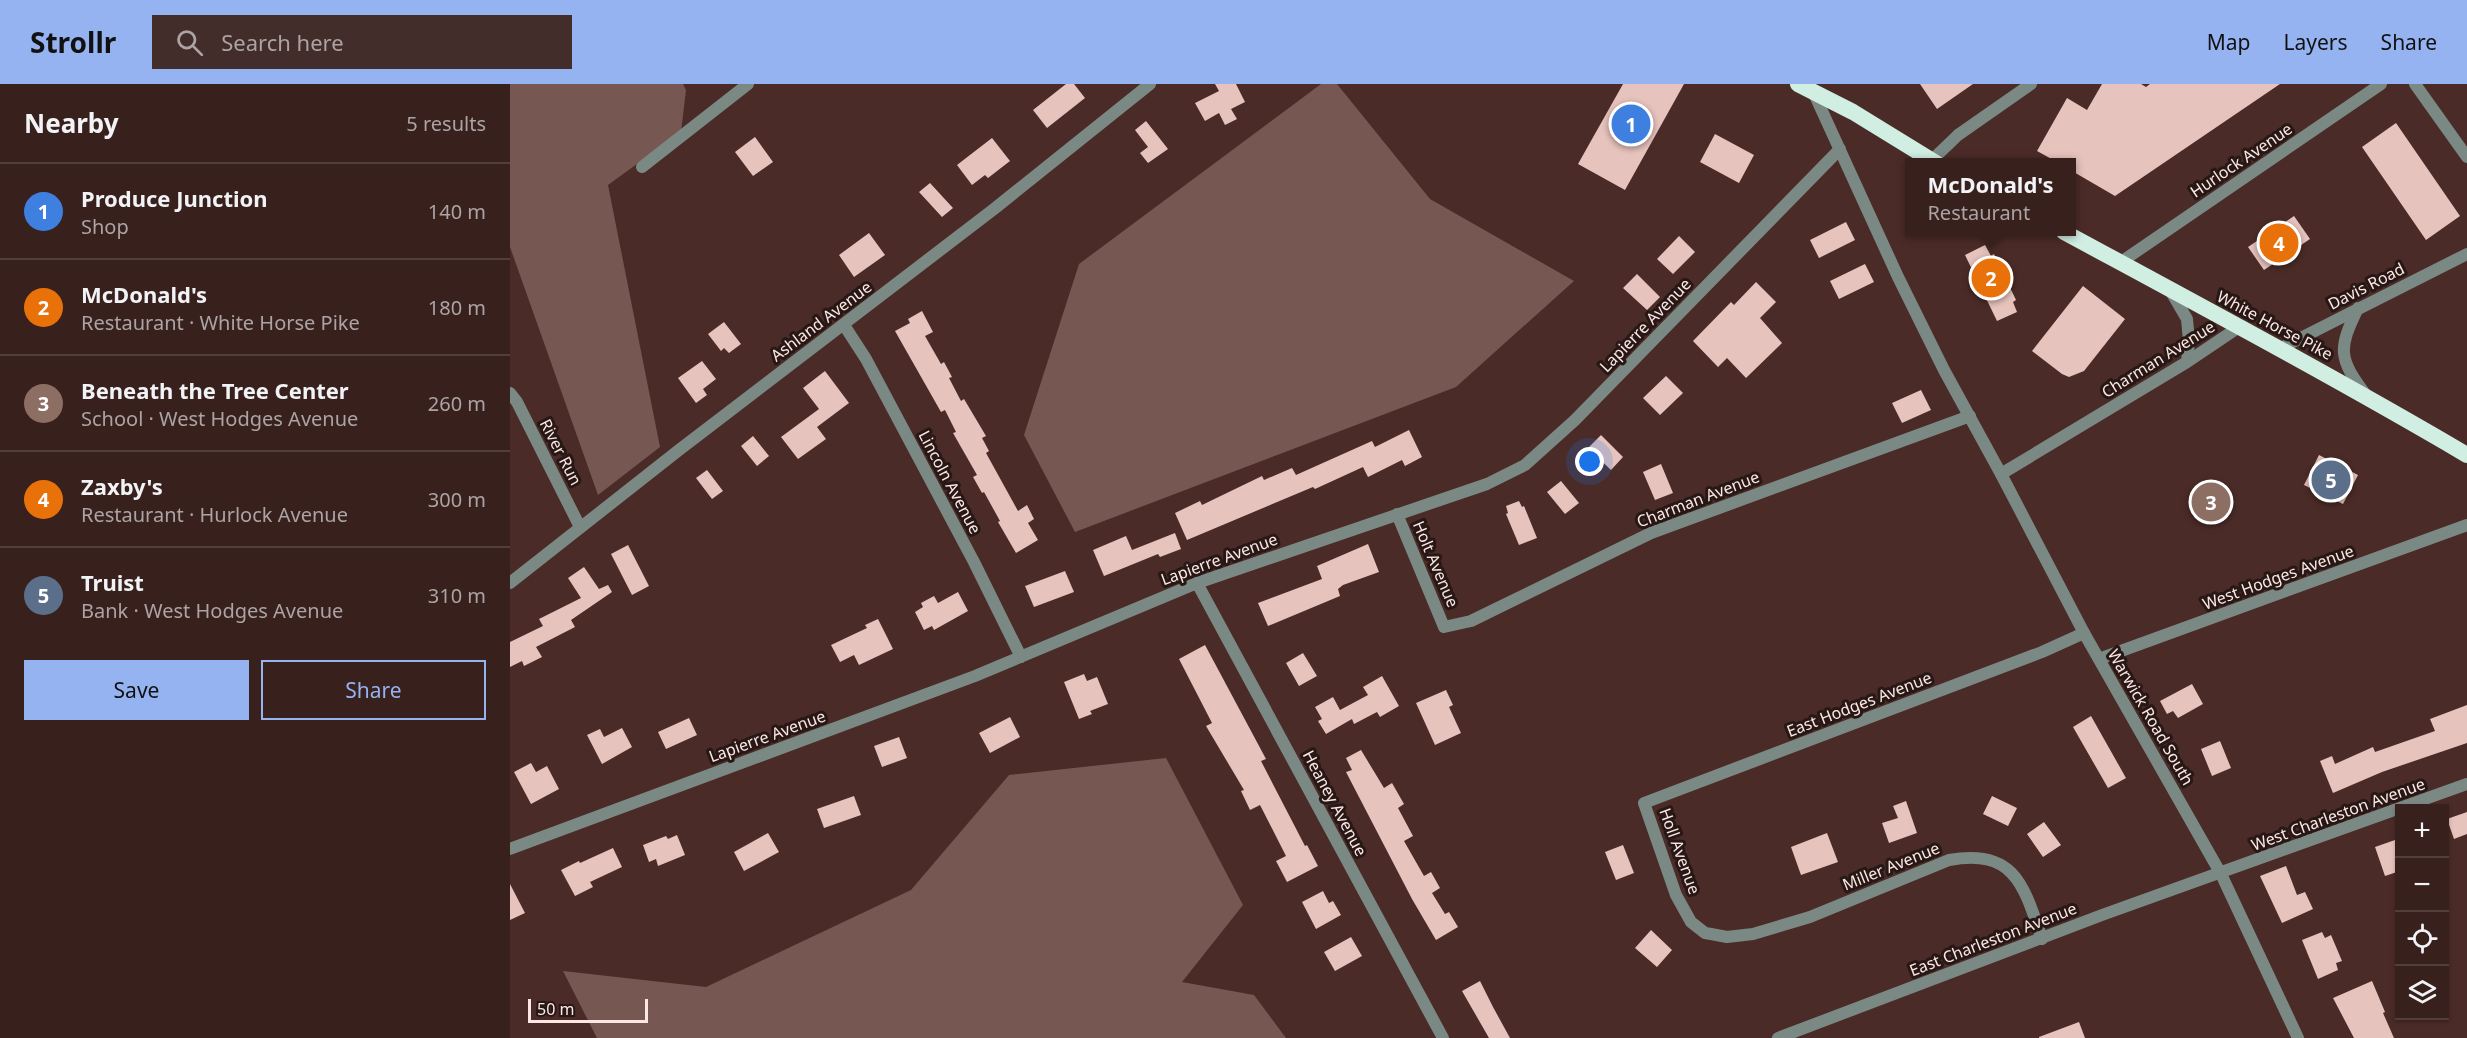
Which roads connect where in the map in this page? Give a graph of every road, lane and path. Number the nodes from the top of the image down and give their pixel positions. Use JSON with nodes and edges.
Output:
{"nodes":[{"id":1,"x":748,"y":84,"type":"edge"},
{"id":2,"x":1150,"y":84,"type":"edge"},
{"id":3,"x":1798,"y":84,"type":"edge"},
{"id":4,"x":2031,"y":84,"type":"edge"},
{"id":5,"x":2381,"y":84,"type":"edge"},
{"id":6,"x":2415,"y":84,"type":"edge"},
{"id":7,"x":1812,"y":89,"type":"edge"},
{"id":8,"x":1840,"y":149,"type":"junction"},
{"id":9,"x":2467,"y":157,"type":"edge"},
{"id":10,"x":1929,"y":158,"type":"edge"},
{"id":11,"x":1937,"y":158,"type":"edge"},
{"id":12,"x":642,"y":167,"type":"dead end"},
{"id":13,"x":2073,"y":236,"type":"edge"},
{"id":14,"x":2467,"y":254,"type":"edge"},
{"id":15,"x":2121,"y":262,"type":"junction"},
{"id":16,"x":2169,"y":289,"type":"junction"},
{"id":17,"x":2359,"y":308,"type":"junction"},
{"id":18,"x":844,"y":325,"type":"junction"},
{"id":19,"x":2239,"y":327,"type":"junction"},
{"id":20,"x":2281,"y":348,"type":"junction"},
{"id":21,"x":2187,"y":362,"type":"junction"},
{"id":22,"x":510,"y":393,"type":"edge"},
{"id":23,"x":2367,"y":396,"type":"junction"},
{"id":24,"x":1970,"y":416,"type":"junction"},
{"id":25,"x":2467,"y":454,"type":"edge"},
{"id":26,"x":2001,"y":474,"type":"junction"},
{"id":27,"x":1397,"y":514,"type":"junction"},
{"id":28,"x":2467,"y":525,"type":"edge"},
{"id":29,"x":580,"y":527,"type":"junction"},
{"id":30,"x":510,"y":583,"type":"edge"},
{"id":31,"x":1197,"y":583,"type":"junction"},
{"id":32,"x":1444,"y":627,"type":"joint"},
{"id":33,"x":2084,"y":633,"type":"junction"},
{"id":34,"x":1021,"y":657,"type":"junction"},
{"id":35,"x":2099,"y":659,"type":"junction"},
{"id":36,"x":2467,"y":784,"type":"edge"},
{"id":37,"x":1644,"y":803,"type":"joint"},
{"id":38,"x":510,"y":849,"type":"edge"},
{"id":39,"x":2221,"y":874,"type":"junction"},
{"id":40,"x":1711,"y":934,"type":"joint"},
{"id":41,"x":2042,"y":939,"type":"junction"},
{"id":42,"x":1443,"y":1038,"type":"edge"},
{"id":43,"x":1778,"y":1038,"type":"edge"},
{"id":44,"x":2298,"y":1038,"type":"edge"}],
"edges":[{"from":1,"to":12,"type":"street"},
{"from":2,"to":18,"type":"street","name":"Ashland Avenue"},
{"from":3,"to":7,"type":"highway"},
{"from":4,"to":11,"type":"street"},
{"from":5,"to":15,"type":"street","name":"Hurlock Avenue"},
{"from":6,"to":9,"type":"street"},
{"from":7,"to":8,"type":"street","name":"Warwick Road South"},
{"from":7,"to":10,"type":"highway"},
{"from":8,"to":24,"type":"street","name":"Warwick Road South"},
{"from":8,"to":27,"type":"street","name":"Lapierre Avenue"},
{"from":13,"to":15,"type":"highway","name":"White Horse Pike"},
{"from":14,"to":17,"type":"street","name":"Davis Road"},
{"from":15,"to":16,"type":"highway","name":"White Horse Pike"},
{"from":16,"to":19,"type":"highway","name":"White Horse Pike"},
{"from":16,"to":21,"type":"street"},
{"from":17,"to":20,"type":"street","name":"Davis Road"},
{"from":17,"to":23,"type":"street"},
{"from":18,"to":29,"type":"street","name":"Ashland Avenue"},
{"from":18,"to":34,"type":"street","name":"Lincoln Avenue"},
{"from":19,"to":20,"type":"highway","name":"White Horse Pike"},
{"from":19,"to":21,"type":"street","name":"Charman Avenue"},
{"from":20,"to":23,"type":"highway","name":"White Horse Pike"},
{"from":21,"to":26,"type":"street","name":"Charman Avenue"},
{"from":22,"to":29,"type":"street","name":"River Run"},
{"from":23,"to":25,"type":"highway","name":"White Horse Pike"},
{"from":24,"to":26,"type":"street","name":"Warwick Road South"},
{"from":24,"to":32,"type":"street","name":"Charman Avenue"},
{"from":26,"to":33,"type":"street","name":"Warwick Road South"},
{"from":27,"to":31,"type":"street","name":"Lapierre Avenue"},
{"from":27,"to":32,"type":"street","name":"Holt Avenue"},
{"from":28,"to":35,"type":"street","name":"West Hodges Avenue"},
{"from":29,"to":30,"type":"street","name":"Ashland Avenue"},
{"from":31,"to":34,"type":"street","name":"Lapierre Avenue"},
{"from":31,"to":42,"type":"street","name":"Heaney Avenue"},
{"from":33,"to":35,"type":"street","name":"Warwick Road South"},
{"from":33,"to":37,"type":"street","name":"East Hodges Avenue"},
{"from":34,"to":38,"type":"street","name":"Lapierre Avenue"},
{"from":35,"to":39,"type":"street","name":"Warwick Road South"},
{"from":36,"to":39,"type":"street","name":"West Charleston Avenue"},
{"from":37,"to":40,"type":"street","name":"Holl Avenue"},
{"from":39,"to":41,"type":"street","name":"East Charleston Avenue"},
{"from":39,"to":44,"type":"street","name":"Warwick Road South"},
{"from":40,"to":41,"type":"street","name":"Miller Avenue"},
{"from":41,"to":43,"type":"street","name":"East Charleston Avenue"}]}
